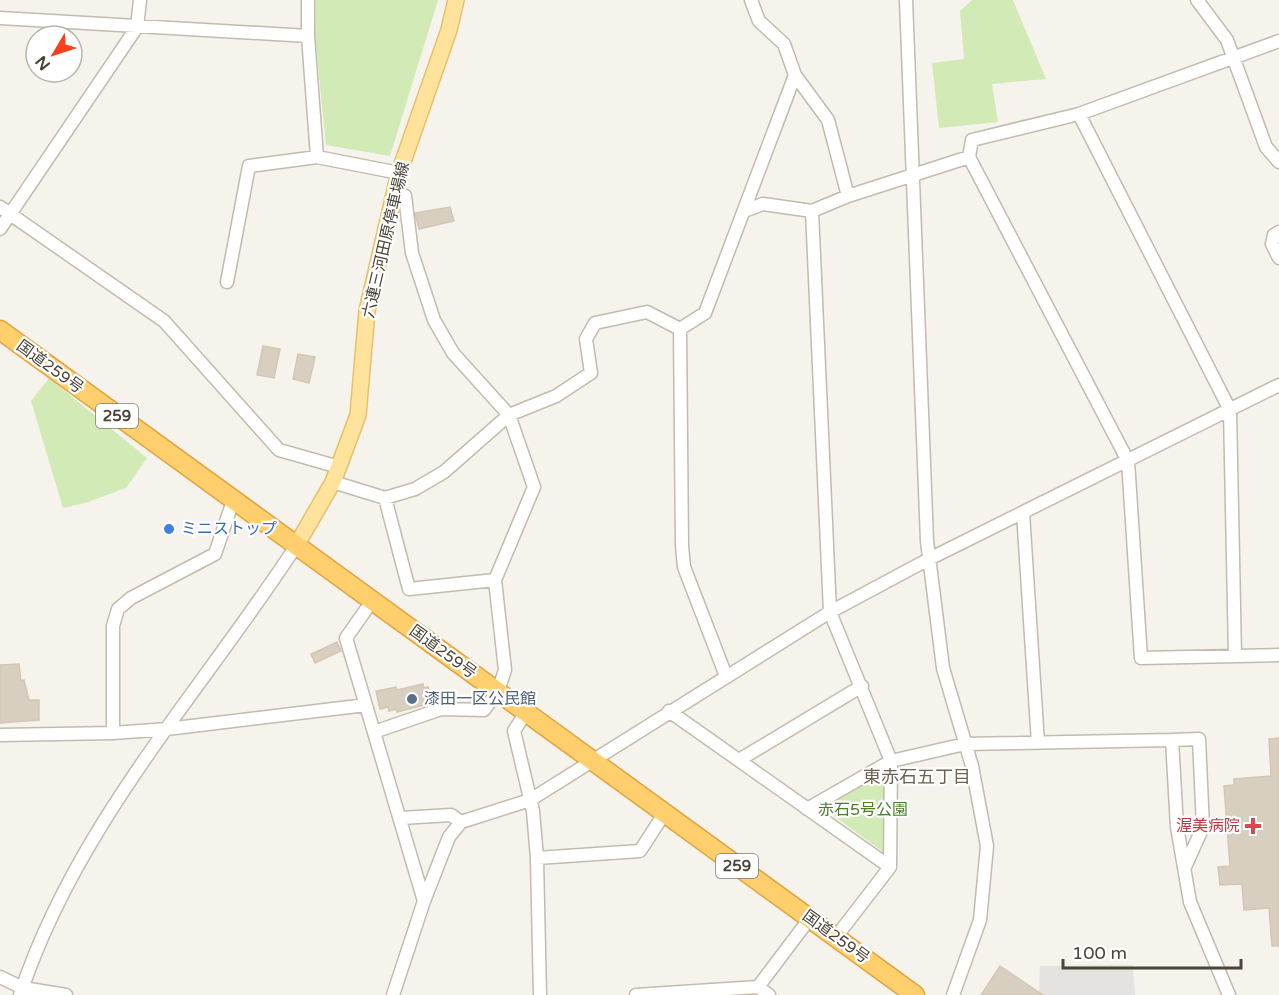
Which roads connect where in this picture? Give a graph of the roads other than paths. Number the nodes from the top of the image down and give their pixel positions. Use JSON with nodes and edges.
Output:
{"nodes":[{"id":1,"x":140,"y":0,"type":"edge"},
{"id":2,"x":308,"y":0,"type":"edge"},
{"id":3,"x":456,"y":0,"type":"edge"},
{"id":4,"x":751,"y":0,"type":"edge"},
{"id":5,"x":906,"y":0,"type":"edge"},
{"id":6,"x":1197,"y":0,"type":"edge"},
{"id":7,"x":0,"y":18,"type":"edge"},
{"id":8,"x":137,"y":27,"type":"junction"},
{"id":9,"x":308,"y":36,"type":"junction"},
{"id":10,"x":1279,"y":40,"type":"edge"},
{"id":11,"x":1233,"y":58,"type":"junction"},
{"id":12,"x":795,"y":75,"type":"junction"},
{"id":13,"x":1079,"y":114,"type":"junction"},
{"id":14,"x":317,"y":157,"type":"junction"},
{"id":15,"x":969,"y":157,"type":"junction"},
{"id":16,"x":1279,"y":162,"type":"edge"},
{"id":17,"x":399,"y":172,"type":"junction"},
{"id":18,"x":913,"y":174,"type":"junction"},
{"id":19,"x":394,"y":194,"type":"junction"},
{"id":20,"x":848,"y":196,"type":"junction"},
{"id":21,"x":5,"y":211,"type":"edge"},
{"id":22,"x":744,"y":211,"type":"junction"},
{"id":23,"x":812,"y":211,"type":"junction"},
{"id":24,"x":0,"y":229,"type":"edge"},
{"id":25,"x":1279,"y":232,"type":"edge"},
{"id":26,"x":1279,"y":258,"type":"edge"},
{"id":27,"x":227,"y":282,"type":"dead end"},
{"id":28,"x":680,"y":329,"type":"junction"},
{"id":29,"x":0,"y":330,"type":"edge"},
{"id":30,"x":1279,"y":385,"type":"edge"},
{"id":31,"x":1230,"y":410,"type":"junction"},
{"id":32,"x":509,"y":415,"type":"junction"},
{"id":33,"x":1128,"y":461,"type":"junction"},
{"id":34,"x":339,"y":467,"type":"junction"},
{"id":35,"x":333,"y":482,"type":"junction"},
{"id":36,"x":385,"y":498,"type":"junction"},
{"id":37,"x":233,"y":501,"type":"junction"},
{"id":38,"x":1023,"y":513,"type":"junction"},
{"id":39,"x":296,"y":546,"type":"junction"},
{"id":40,"x":929,"y":559,"type":"junction"},
{"id":41,"x":495,"y":580,"type":"junction"},
{"id":42,"x":372,"y":601,"type":"junction"},
{"id":43,"x":830,"y":612,"type":"junction"},
{"id":44,"x":1279,"y":655,"type":"edge"},
{"id":45,"x":1235,"y":656,"type":"junction"},
{"id":46,"x":726,"y":676,"type":"junction"},
{"id":47,"x":862,"y":686,"type":"junction"},
{"id":48,"x":498,"y":691,"type":"junction"},
{"id":49,"x":366,"y":705,"type":"junction"},
{"id":50,"x":669,"y":711,"type":"junction"},
{"id":51,"x":526,"y":712,"type":"junction"},
{"id":52,"x":167,"y":729,"type":"junction"},
{"id":53,"x":374,"y":732,"type":"junction"},
{"id":54,"x":113,"y":733,"type":"junction"},
{"id":55,"x":0,"y":735,"type":"edge"},
{"id":56,"x":1172,"y":740,"type":"junction"},
{"id":57,"x":1038,"y":743,"type":"junction"},
{"id":58,"x":965,"y":744,"type":"junction"},
{"id":59,"x":591,"y":759,"type":"junction"},
{"id":60,"x":739,"y":760,"type":"junction"},
{"id":61,"x":891,"y":760,"type":"junction"},
{"id":62,"x":530,"y":800,"type":"junction"},
{"id":63,"x":807,"y":809,"type":"junction"},
{"id":64,"x":664,"y":814,"type":"junction"},
{"id":65,"x":401,"y":818,"type":"junction"},
{"id":66,"x":461,"y":822,"type":"junction"},
{"id":67,"x":537,"y":858,"type":"junction"},
{"id":68,"x":890,"y":867,"type":"junction"},
{"id":69,"x":1185,"y":867,"type":"junction"},
{"id":70,"x":424,"y":901,"type":"junction"},
{"id":71,"x":810,"y":918,"type":"junction"},
{"id":72,"x":836,"y":937,"type":"junction"},
{"id":73,"x":0,"y":977,"type":"edge"},
{"id":74,"x":758,"y":987,"type":"junction"},
{"id":75,"x":22,"y":992,"type":"edge"},
{"id":76,"x":66,"y":995,"type":"edge"},
{"id":77,"x":393,"y":995,"type":"edge"},
{"id":78,"x":540,"y":995,"type":"edge"},
{"id":79,"x":636,"y":995,"type":"edge"},
{"id":80,"x":770,"y":995,"type":"edge"},
{"id":81,"x":915,"y":995,"type":"edge"},
{"id":82,"x":953,"y":995,"type":"edge"},
{"id":83,"x":1229,"y":995,"type":"edge"}],
"edges":[{"from":1,"to":8,"type":"street"},
{"from":2,"to":9,"type":"street"},
{"from":3,"to":17,"type":"main road","name":"六連三河田原停車場線"},
{"from":4,"to":12,"type":"street"},
{"from":5,"to":18,"type":"street"},
{"from":6,"to":11,"type":"street"},
{"from":7,"to":8,"type":"street"},
{"from":8,"to":9,"type":"street"},
{"from":8,"to":21,"type":"street"},
{"from":9,"to":14,"type":"street"},
{"from":10,"to":11,"type":"street"},
{"from":11,"to":13,"type":"street"},
{"from":11,"to":16,"type":"street"},
{"from":12,"to":20,"type":"street"},
{"from":12,"to":22,"type":"street"},
{"from":13,"to":15,"type":"street"},
{"from":13,"to":31,"type":"street"},
{"from":14,"to":17,"type":"street"},
{"from":14,"to":27,"type":"street"},
{"from":15,"to":18,"type":"street"},
{"from":15,"to":33,"type":"street"},
{"from":17,"to":19,"type":"main road","name":"六連三河田原停車場線"},
{"from":18,"to":20,"type":"street"},
{"from":18,"to":40,"type":"street"},
{"from":19,"to":32,"type":"street"},
{"from":19,"to":34,"type":"main road","name":"六連三河田原停車場線"},
{"from":20,"to":23,"type":"street"},
{"from":21,"to":24,"type":"street"},
{"from":21,"to":34,"type":"street"},
{"from":22,"to":23,"type":"street"},
{"from":22,"to":28,"type":"street"},
{"from":23,"to":43,"type":"street"},
{"from":25,"to":26,"type":"street"},
{"from":28,"to":32,"type":"street"},
{"from":28,"to":46,"type":"street"},
{"from":29,"to":37,"type":"highway","name":"国道259号","number":"259"},
{"from":30,"to":31,"type":"street"},
{"from":31,"to":33,"type":"street"},
{"from":31,"to":45,"type":"street"},
{"from":32,"to":36,"type":"street"},
{"from":32,"to":41,"type":"street"},
{"from":33,"to":38,"type":"street"},
{"from":33,"to":45,"type":"street"},
{"from":34,"to":35,"type":"main road","name":"六連三河田原停車場線"},
{"from":35,"to":36,"type":"street"},
{"from":35,"to":39,"type":"main road","name":"六連三河田原停車場線"},
{"from":36,"to":41,"type":"street"},
{"from":37,"to":39,"type":"highway","name":"国道259号","number":"259"},
{"from":37,"to":54,"type":"street"},
{"from":38,"to":40,"type":"street"},
{"from":38,"to":57,"type":"street"},
{"from":39,"to":42,"type":"highway","name":"国道259号","number":"259"},
{"from":39,"to":52,"type":"street"},
{"from":40,"to":43,"type":"street"},
{"from":40,"to":58,"type":"street"},
{"from":41,"to":48,"type":"street"},
{"from":42,"to":48,"type":"highway","name":"国道259号","number":"259"},
{"from":42,"to":49,"type":"street"},
{"from":43,"to":46,"type":"street"},
{"from":43,"to":47,"type":"street"},
{"from":44,"to":45,"type":"street"},
{"from":46,"to":50,"type":"street"},
{"from":47,"to":60,"type":"street"},
{"from":47,"to":61,"type":"street"},
{"from":48,"to":51,"type":"highway","name":"国道259号","number":"259"},
{"from":48,"to":53,"type":"street"},
{"from":49,"to":52,"type":"street"},
{"from":49,"to":53,"type":"street"},
{"from":50,"to":59,"type":"street"},
{"from":50,"to":60,"type":"street"},
{"from":51,"to":59,"type":"highway","name":"国道259号","number":"259"},
{"from":51,"to":62,"type":"street"},
{"from":52,"to":54,"type":"street"},
{"from":52,"to":75,"type":"street"},
{"from":53,"to":65,"type":"street"},
{"from":54,"to":55,"type":"street"},
{"from":56,"to":57,"type":"street"},
{"from":56,"to":69,"type":"street"},
{"from":56,"to":69,"type":"street"},
{"from":57,"to":58,"type":"street"},
{"from":58,"to":61,"type":"street"},
{"from":58,"to":82,"type":"street"},
{"from":59,"to":62,"type":"street"},
{"from":59,"to":64,"type":"highway","name":"国道259号","number":"259"},
{"from":60,"to":63,"type":"street"},
{"from":61,"to":63,"type":"street"},
{"from":61,"to":68,"type":"street"},
{"from":62,"to":66,"type":"street"},
{"from":62,"to":67,"type":"street"},
{"from":63,"to":68,"type":"street"},
{"from":64,"to":67,"type":"street"},
{"from":64,"to":71,"type":"highway","name":"国道259号","number":"259"},
{"from":65,"to":66,"type":"street"},
{"from":65,"to":70,"type":"street"},
{"from":66,"to":70,"type":"street"},
{"from":67,"to":78,"type":"street"},
{"from":68,"to":72,"type":"street"},
{"from":69,"to":83,"type":"street"},
{"from":70,"to":77,"type":"street"},
{"from":71,"to":72,"type":"highway","name":"国道259号","number":"259"},
{"from":71,"to":74,"type":"street"},
{"from":72,"to":81,"type":"highway","name":"国道259号","number":"259"},
{"from":73,"to":75,"type":"street"},
{"from":74,"to":79,"type":"street"},
{"from":74,"to":80,"type":"street"},
{"from":75,"to":76,"type":"street"}]}
